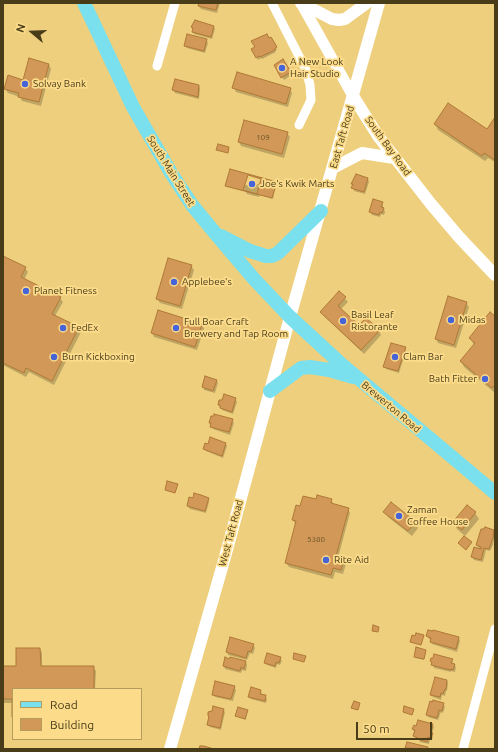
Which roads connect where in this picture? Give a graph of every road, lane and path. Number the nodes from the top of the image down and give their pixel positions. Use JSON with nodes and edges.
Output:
{"nodes":[{"id":1,"x":84,"y":3,"type":"edge"},
{"id":2,"x":175,"y":3,"type":"edge"},
{"id":3,"x":272,"y":3,"type":"edge"},
{"id":4,"x":301,"y":3,"type":"edge"},
{"id":5,"x":367,"y":3,"type":"edge"},
{"id":6,"x":379,"y":3,"type":"edge"},
{"id":7,"x":157,"y":66,"type":"dead end"},
{"id":8,"x":353,"y":96,"type":"junction"},
{"id":9,"x":299,"y":125,"type":"dead end"},
{"id":10,"x":394,"y":158,"type":"junction"},
{"id":11,"x":333,"y":168,"type":"junction"},
{"id":12,"x":321,"y":211,"type":"junction"},
{"id":13,"x":215,"y":233,"type":"junction"},
{"id":14,"x":495,"y":275,"type":"edge"},
{"id":15,"x":290,"y":317,"type":"junction"},
{"id":16,"x":355,"y":377,"type":"junction"},
{"id":17,"x":270,"y":391,"type":"junction"},
{"id":18,"x":495,"y":493,"type":"edge"},
{"id":19,"x":495,"y":629,"type":"edge"},
{"id":20,"x":170,"y":749,"type":"edge"},
{"id":21,"x":462,"y":749,"type":"edge"}],
"edges":[{"from":1,"to":13,"type":"main road","name":"South Main Street"},
{"from":2,"to":7,"type":"street"},
{"from":3,"to":9,"type":"street"},
{"from":4,"to":5,"type":"main road"},
{"from":4,"to":8,"type":"street","name":"South Bay Road"},
{"from":6,"to":8,"type":"main road","name":"East Taft Road"},
{"from":8,"to":10,"type":"main road","name":"South Bay Road"},
{"from":8,"to":11,"type":"main road","name":"East Taft Road"},
{"from":10,"to":11,"type":"main road"},
{"from":10,"to":14,"type":"main road","name":"South Bay Road"},
{"from":11,"to":12,"type":"main road","name":"East Taft Road"},
{"from":12,"to":13,"type":"main road"},
{"from":12,"to":15,"type":"main road","name":"East Taft Road"},
{"from":13,"to":15,"type":"main road","name":"South Main Street"},
{"from":15,"to":16,"type":"main road","name":"Brewerton Road"},
{"from":15,"to":17,"type":"main road","name":"West Taft Road"},
{"from":16,"to":17,"type":"main road"},
{"from":16,"to":18,"type":"main road","name":"Brewerton Road"},
{"from":17,"to":20,"type":"main road","name":"West Taft Road"},
{"from":19,"to":21,"type":"street"}]}
